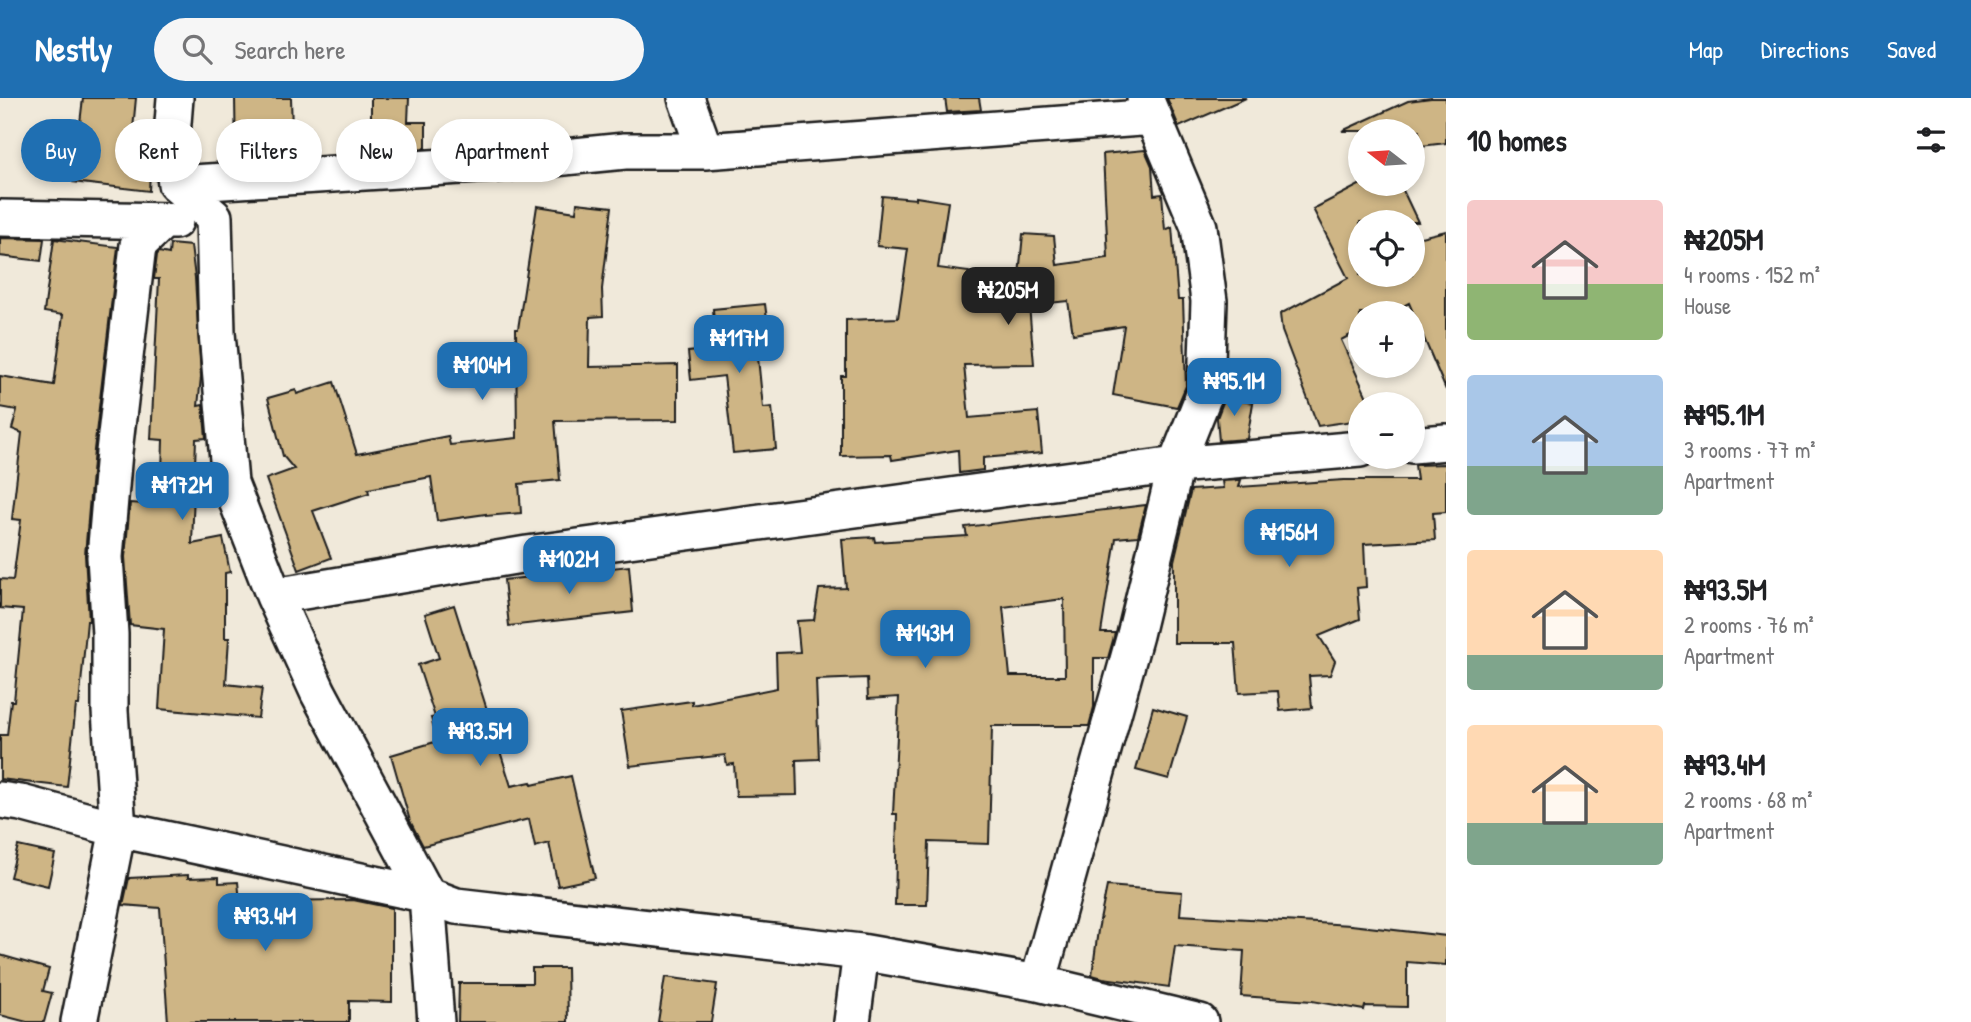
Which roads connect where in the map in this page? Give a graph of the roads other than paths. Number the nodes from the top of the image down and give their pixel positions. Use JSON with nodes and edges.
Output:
{"nodes":[{"id":1,"x":174,"y":98,"type":"edge"},
{"id":2,"x":685,"y":98,"type":"edge"},
{"id":3,"x":1150,"y":107,"type":"edge"},
{"id":4,"x":705,"y":152,"type":"junction"},
{"id":5,"x":177,"y":184,"type":"junction"},
{"id":6,"x":214,"y":217,"type":"junction"},
{"id":7,"x":0,"y":218,"type":"edge"},
{"id":8,"x":162,"y":222,"type":"junction"},
{"id":9,"x":1446,"y":442,"type":"edge"},
{"id":10,"x":1425,"y":444,"type":"edge"},
{"id":11,"x":1348,"y":450,"type":"edge"},
{"id":12,"x":1176,"y":465,"type":"junction"},
{"id":13,"x":274,"y":596,"type":"junction"},
{"id":14,"x":0,"y":800,"type":"edge"},
{"id":15,"x":118,"y":829,"type":"junction"},
{"id":16,"x":427,"y":895,"type":"junction"},
{"id":17,"x":861,"y":952,"type":"junction"},
{"id":18,"x":1038,"y":983,"type":"junction"},
{"id":19,"x":79,"y":1022,"type":"edge"},
{"id":20,"x":436,"y":1022,"type":"edge"},
{"id":21,"x":852,"y":1022,"type":"edge"},
{"id":22,"x":1200,"y":1022,"type":"edge"}],
"edges":[{"from":1,"to":5,"type":"street"},
{"from":2,"to":4,"type":"street"},
{"from":3,"to":4,"type":"street"},
{"from":3,"to":12,"type":"street"},
{"from":4,"to":5,"type":"street"},
{"from":5,"to":6,"type":"street"},
{"from":6,"to":8,"type":"street"},
{"from":6,"to":13,"type":"street"},
{"from":7,"to":8,"type":"street"},
{"from":8,"to":15,"type":"street"},
{"from":9,"to":10,"type":"street"},
{"from":11,"to":12,"type":"street"},
{"from":12,"to":13,"type":"street"},
{"from":12,"to":18,"type":"street"},
{"from":13,"to":16,"type":"street"},
{"from":14,"to":15,"type":"street"},
{"from":15,"to":16,"type":"street"},
{"from":15,"to":19,"type":"street"},
{"from":16,"to":17,"type":"street"},
{"from":16,"to":20,"type":"street"},
{"from":17,"to":18,"type":"street"},
{"from":17,"to":21,"type":"street"},
{"from":18,"to":22,"type":"street"}]}
